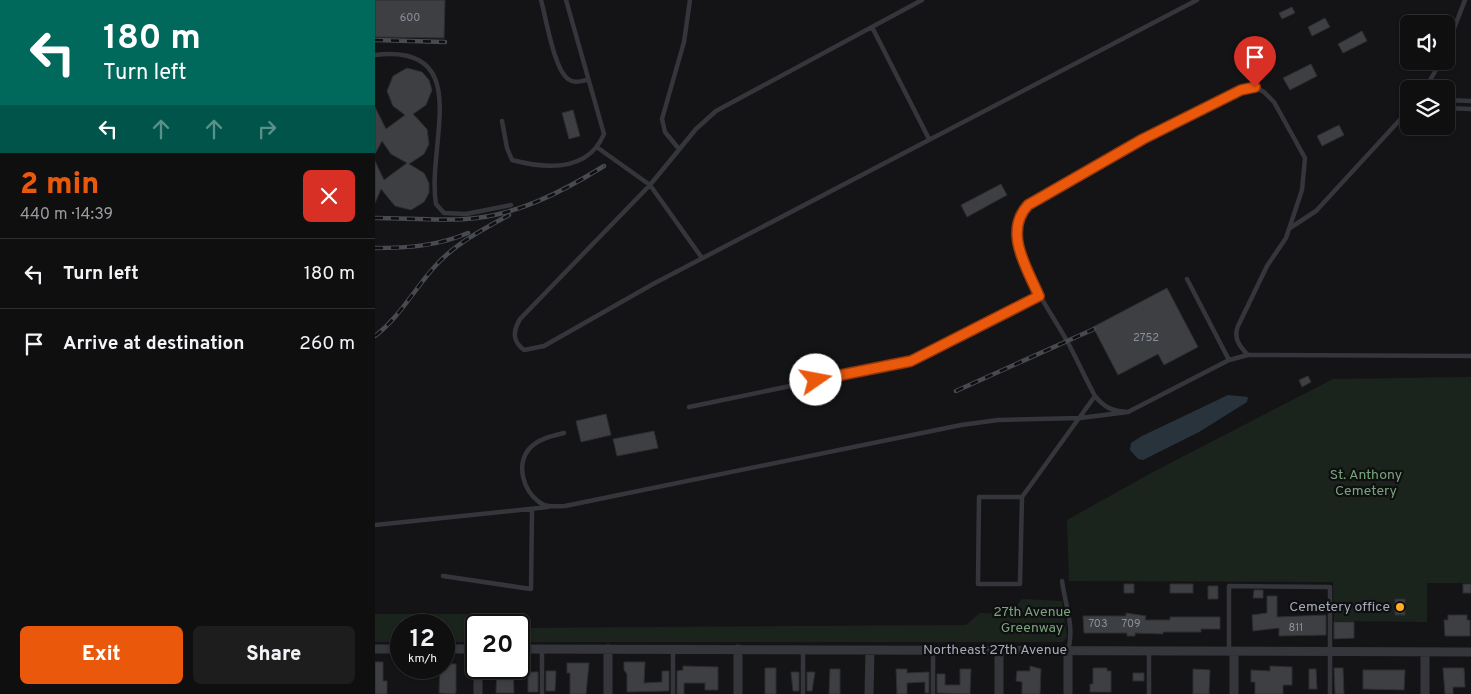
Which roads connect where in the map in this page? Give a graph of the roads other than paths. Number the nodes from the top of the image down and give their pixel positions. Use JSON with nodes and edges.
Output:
{"nodes":[{"id":1,"x":541,"y":0,"type":"edge"},
{"id":2,"x":567,"y":0,"type":"edge"},
{"id":3,"x":690,"y":0,"type":"edge"},
{"id":4,"x":922,"y":0,"type":"edge"},
{"id":5,"x":1197,"y":0,"type":"edge"},
{"id":6,"x":1465,"y":0,"type":"edge"},
{"id":7,"x":1455,"y":26,"type":"edge"},
{"id":8,"x":872,"y":27,"type":"junction"},
{"id":9,"x":375,"y":55,"type":"edge"},
{"id":10,"x":587,"y":80,"type":"junction"},
{"id":11,"x":1455,"y":100,"type":"edge"},
{"id":12,"x":1471,"y":100,"type":"edge"},
{"id":13,"x":1455,"y":108,"type":"edge"},
{"id":14,"x":1471,"y":109,"type":"edge"},
{"id":15,"x":1400,"y":120,"type":"edge"},
{"id":16,"x":502,"y":121,"type":"dead end"},
{"id":17,"x":929,"y":140,"type":"junction"},
{"id":18,"x":598,"y":148,"type":"junction"},
{"id":19,"x":679,"y":149,"type":"junction"},
{"id":20,"x":649,"y":185,"type":"junction"},
{"id":21,"x":511,"y":205,"type":"dead end"},
{"id":22,"x":1290,"y":228,"type":"junction"},
{"id":23,"x":702,"y":258,"type":"junction"},
{"id":24,"x":1187,"y":279,"type":"dead end"},
{"id":25,"x":1039,"y":296,"type":"junction"},
{"id":26,"x":1248,"y":355,"type":"junction"},
{"id":27,"x":1471,"y":356,"type":"edge"},
{"id":28,"x":1229,"y":360,"type":"junction"},
{"id":29,"x":1095,"y":396,"type":"junction"},
{"id":30,"x":689,"y":407,"type":"dead end"},
{"id":31,"x":1128,"y":412,"type":"junction"},
{"id":32,"x":1080,"y":418,"type":"junction"},
{"id":33,"x":564,"y":432,"type":"dead end"},
{"id":34,"x":1021,"y":497,"type":"junction"},
{"id":35,"x":553,"y":506,"type":"junction"},
{"id":36,"x":532,"y":509,"type":"junction"},
{"id":37,"x":375,"y":526,"type":"edge"},
{"id":38,"x":443,"y":576,"type":"dead end"},
{"id":39,"x":1062,"y":581,"type":"dead end"},
{"id":40,"x":375,"y":649,"type":"edge"},
{"id":41,"x":390,"y":649,"type":"edge"},
{"id":42,"x":530,"y":649,"type":"edge"},
{"id":43,"x":542,"y":649,"type":"junction"},
{"id":44,"x":608,"y":649,"type":"junction"},
{"id":45,"x":673,"y":649,"type":"junction"},
{"id":46,"x":738,"y":649,"type":"junction"},
{"id":47,"x":803,"y":650,"type":"junction"},
{"id":48,"x":869,"y":650,"type":"junction"},
{"id":49,"x":933,"y":650,"type":"junction"},
{"id":50,"x":999,"y":650,"type":"junction"},
{"id":51,"x":1068,"y":650,"type":"junction"},
{"id":52,"x":1149,"y":651,"type":"junction"},
{"id":53,"x":1231,"y":651,"type":"junction"},
{"id":54,"x":1330,"y":651,"type":"junction"},
{"id":55,"x":1425,"y":652,"type":"junction"},
{"id":56,"x":1471,"y":652,"type":"edge"},
{"id":57,"x":478,"y":679,"type":"edge"},
{"id":58,"x":478,"y":694,"type":"edge"},
{"id":59,"x":542,"y":694,"type":"edge"},
{"id":60,"x":608,"y":694,"type":"edge"},
{"id":61,"x":673,"y":694,"type":"edge"},
{"id":62,"x":738,"y":694,"type":"edge"},
{"id":63,"x":803,"y":694,"type":"edge"},
{"id":64,"x":869,"y":694,"type":"edge"},
{"id":65,"x":933,"y":694,"type":"edge"},
{"id":66,"x":999,"y":694,"type":"edge"},
{"id":67,"x":1068,"y":694,"type":"edge"},
{"id":68,"x":1149,"y":694,"type":"edge"},
{"id":69,"x":1234,"y":694,"type":"edge"},
{"id":70,"x":1330,"y":694,"type":"edge"},
{"id":71,"x":1425,"y":694,"type":"edge"}],
"edges":[{"from":1,"to":10,"type":"lane"},
{"from":2,"to":10,"type":"lane"},
{"from":3,"to":19,"type":"lane"},
{"from":4,"to":8,"type":"lane"},
{"from":5,"to":17,"type":"lane"},
{"from":6,"to":7,"type":"lane"},
{"from":8,"to":17,"type":"lane"},
{"from":8,"to":19,"type":"lane"},
{"from":9,"to":21,"type":"lane"},
{"from":10,"to":18,"type":"lane"},
{"from":11,"to":12,"type":"lane"},
{"from":13,"to":14,"type":"lane"},
{"from":15,"to":22,"type":"lane"},
{"from":16,"to":18,"type":"lane"},
{"from":17,"to":23,"type":"lane"},
{"from":18,"to":20,"type":"lane"},
{"from":19,"to":20,"type":"lane"},
{"from":20,"to":23,"type":"lane"},
{"from":20,"to":23,"type":"lane"},
{"from":22,"to":25,"type":"lane"},
{"from":22,"to":26,"type":"lane"},
{"from":24,"to":28,"type":"lane"},
{"from":25,"to":29,"type":"lane"},
{"from":25,"to":30,"type":"lane"},
{"from":26,"to":27,"type":"lane"},
{"from":26,"to":28,"type":"lane"},
{"from":28,"to":31,"type":"lane"},
{"from":29,"to":31,"type":"lane"},
{"from":29,"to":32,"type":"lane"},
{"from":31,"to":32,"type":"lane"},
{"from":32,"to":34,"type":"lane"},
{"from":32,"to":35,"type":"lane"},
{"from":33,"to":35,"type":"lane"},
{"from":34,"to":34,"type":"lane"},
{"from":35,"to":36,"type":"lane"},
{"from":36,"to":37,"type":"lane"},
{"from":36,"to":38,"type":"lane"},
{"from":39,"to":51,"type":"lane"},
{"from":40,"to":41,"type":"street"},
{"from":42,"to":43,"type":"street","name":"Northeast 27th Avenue"},
{"from":43,"to":44,"type":"street","name":"Northeast 27th Avenue"},
{"from":43,"to":59,"type":"lane"},
{"from":44,"to":45,"type":"street","name":"Northeast 27th Avenue"},
{"from":44,"to":60,"type":"street"},
{"from":45,"to":46,"type":"street","name":"Northeast 27th Avenue"},
{"from":45,"to":61,"type":"lane"},
{"from":46,"to":47,"type":"street","name":"Northeast 27th Avenue"},
{"from":46,"to":62,"type":"street"},
{"from":47,"to":48,"type":"street","name":"Northeast 27th Avenue"},
{"from":47,"to":63,"type":"lane"},
{"from":48,"to":49,"type":"street","name":"Northeast 27th Avenue"},
{"from":48,"to":64,"type":"street"},
{"from":49,"to":50,"type":"street","name":"Northeast 27th Avenue"},
{"from":49,"to":65,"type":"lane"},
{"from":50,"to":51,"type":"street","name":"Northeast 27th Avenue"},
{"from":50,"to":66,"type":"street"},
{"from":51,"to":52,"type":"street","name":"Northeast 27th Avenue"},
{"from":51,"to":67,"type":"street"},
{"from":52,"to":53,"type":"street","name":"Northeast 27th Avenue"},
{"from":52,"to":68,"type":"lane"},
{"from":53,"to":54,"type":"street","name":"Northeast 27th Avenue"},
{"from":53,"to":54,"type":"lane"},
{"from":53,"to":69,"type":"street"},
{"from":54,"to":55,"type":"street","name":"Northeast 27th Avenue"},
{"from":54,"to":70,"type":"lane"},
{"from":55,"to":56,"type":"street","name":"Northeast 27th Avenue"},
{"from":55,"to":71,"type":"street"},
{"from":57,"to":58,"type":"street"}]}
